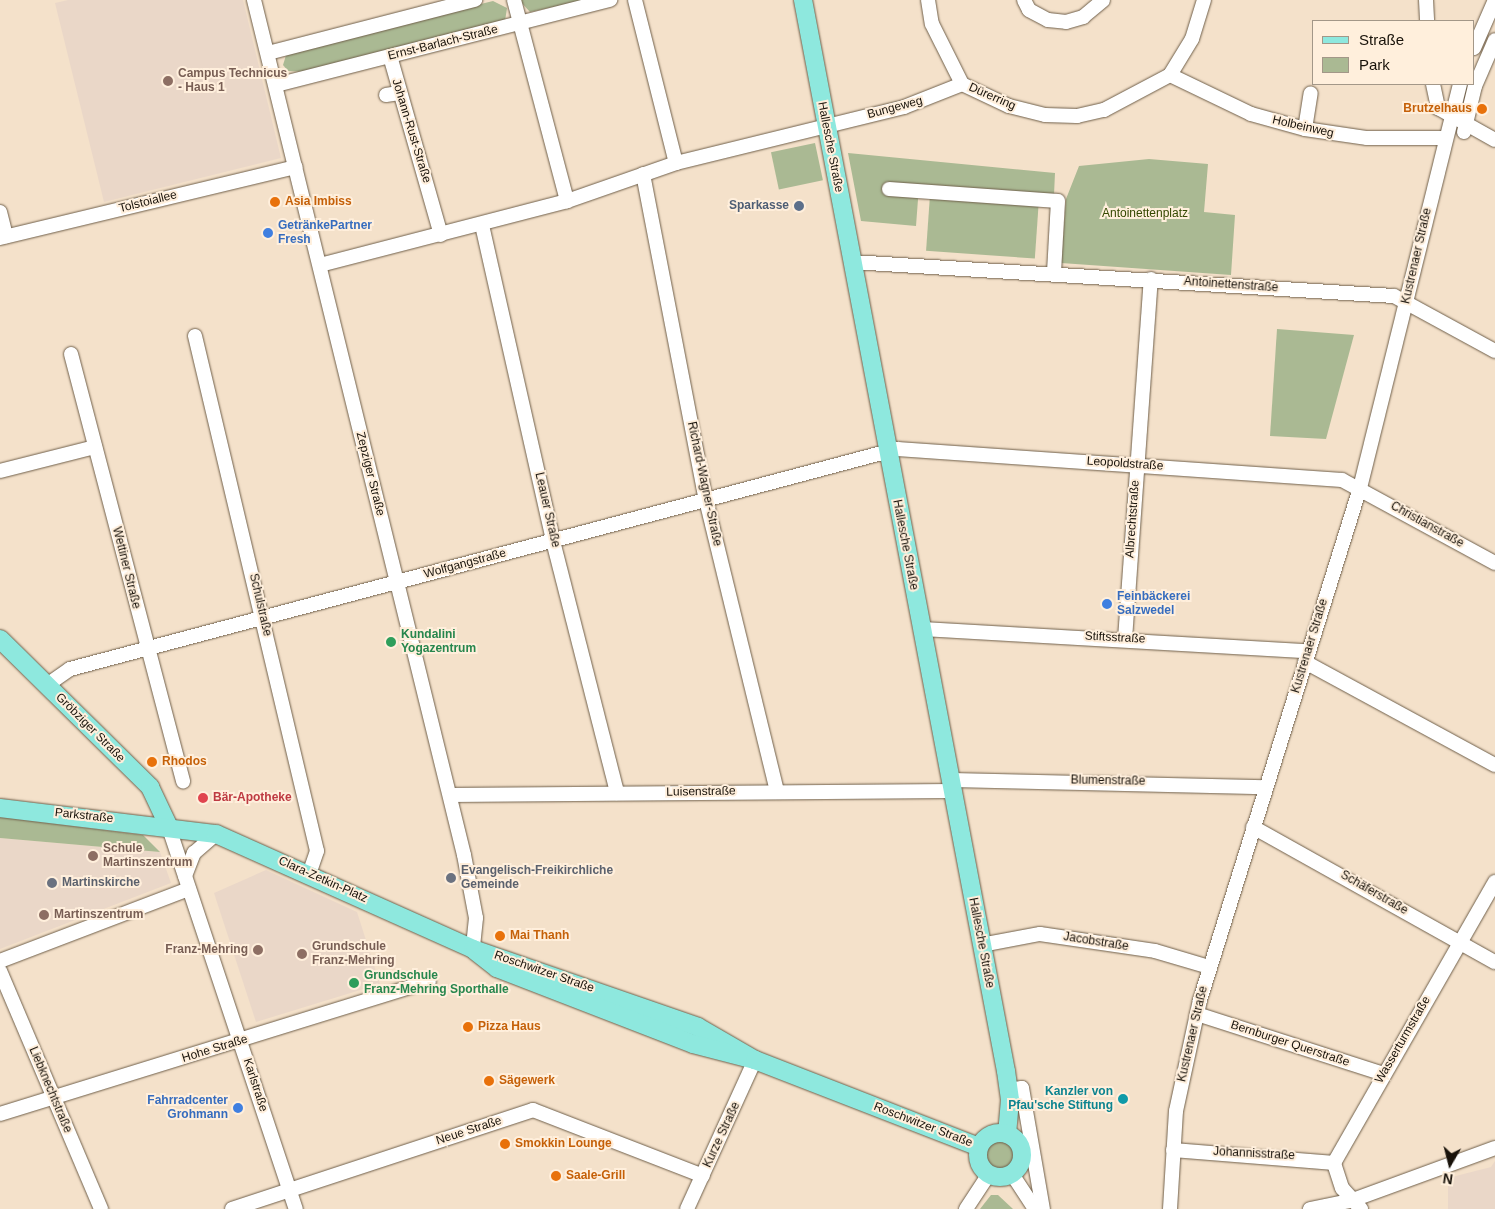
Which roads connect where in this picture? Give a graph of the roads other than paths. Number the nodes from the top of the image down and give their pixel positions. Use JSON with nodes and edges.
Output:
{"nodes":[{"id":1,"x":254,"y":0,"type":"edge"},
{"id":2,"x":475,"y":0,"type":"edge"},
{"id":3,"x":514,"y":0,"type":"edge"},
{"id":4,"x":610,"y":0,"type":"edge"},
{"id":5,"x":635,"y":0,"type":"edge"},
{"id":6,"x":803,"y":0,"type":"edge"},
{"id":7,"x":928,"y":0,"type":"edge"},
{"id":8,"x":1024,"y":0,"type":"edge"},
{"id":9,"x":1102,"y":0,"type":"edge"},
{"id":10,"x":1204,"y":0,"type":"edge"},
{"id":11,"x":1426,"y":0,"type":"edge"},
{"id":12,"x":1495,"y":0,"type":"edge"},
{"id":13,"x":1427,"y":20,"type":"edge"},
{"id":14,"x":520,"y":23,"type":"junction"},
{"id":15,"x":1495,"y":40,"type":"edge"},
{"id":16,"x":1475,"y":46,"type":"edge"},
{"id":17,"x":268,"y":53,"type":"junction"},
{"id":18,"x":390,"y":56,"type":"junction"},
{"id":19,"x":1170,"y":75,"type":"junction"},
{"id":20,"x":962,"y":84,"type":"junction"},
{"id":21,"x":276,"y":85,"type":"junction"},
{"id":22,"x":1433,"y":85,"type":"edge"},
{"id":23,"x":1460,"y":85,"type":"edge"},
{"id":24,"x":1311,"y":93,"type":"dead end"},
{"id":25,"x":826,"y":125,"type":"junction"},
{"id":26,"x":1448,"y":127,"type":"junction"},
{"id":27,"x":1465,"y":128,"type":"junction"},
{"id":28,"x":1305,"y":129,"type":"junction"},
{"id":29,"x":1492,"y":143,"type":"edge"},
{"id":30,"x":676,"y":163,"type":"junction"},
{"id":31,"x":296,"y":167,"type":"junction"},
{"id":32,"x":643,"y":174,"type":"junction"},
{"id":33,"x":889,"y":189,"type":"dead end"},
{"id":34,"x":567,"y":201,"type":"junction"},
{"id":35,"x":0,"y":212,"type":"edge"},
{"id":36,"x":482,"y":225,"type":"junction"},
{"id":37,"x":441,"y":235,"type":"junction"},
{"id":38,"x":3,"y":237,"type":"edge"},
{"id":39,"x":852,"y":262,"type":"junction"},
{"id":40,"x":320,"y":265,"type":"junction"},
{"id":41,"x":1054,"y":273,"type":"junction"},
{"id":42,"x":1151,"y":279,"type":"junction"},
{"id":43,"x":1406,"y":301,"type":"junction"},
{"id":44,"x":195,"y":336,"type":"dead end"},
{"id":45,"x":1495,"y":351,"type":"edge"},
{"id":46,"x":71,"y":354,"type":"dead end"},
{"id":47,"x":95,"y":447,"type":"junction"},
{"id":48,"x":888,"y":451,"type":"junction"},
{"id":49,"x":1136,"y":465,"type":"junction"},
{"id":50,"x":0,"y":471,"type":"edge"},
{"id":51,"x":1360,"y":488,"type":"junction"},
{"id":52,"x":706,"y":500,"type":"junction"},
{"id":53,"x":553,"y":541,"type":"junction"},
{"id":54,"x":1495,"y":563,"type":"edge"},
{"id":55,"x":397,"y":582,"type":"junction"},
{"id":56,"x":264,"y":619,"type":"junction"},
{"id":57,"x":921,"y":629,"type":"junction"},
{"id":58,"x":0,"y":639,"type":"edge"},
{"id":59,"x":1125,"y":639,"type":"junction"},
{"id":60,"x":148,"y":650,"type":"junction"},
{"id":61,"x":1307,"y":656,"type":"junction"},
{"id":62,"x":47,"y":685,"type":"junction"},
{"id":63,"x":1495,"y":765,"type":"edge"},
{"id":64,"x":183,"y":782,"type":"dead end"},
{"id":65,"x":951,"y":785,"type":"junction"},
{"id":66,"x":1265,"y":787,"type":"junction"},
{"id":67,"x":777,"y":792,"type":"junction"},
{"id":68,"x":617,"y":793,"type":"junction"},
{"id":69,"x":450,"y":795,"type":"junction"},
{"id":70,"x":0,"y":808,"type":"edge"},
{"id":71,"x":168,"y":825,"type":"junction"},
{"id":72,"x":1253,"y":827,"type":"junction"},
{"id":73,"x":216,"y":834,"type":"junction"},
{"id":74,"x":309,"y":874,"type":"junction"},
{"id":75,"x":185,"y":876,"type":"junction"},
{"id":76,"x":1495,"y":882,"type":"edge"},
{"id":77,"x":189,"y":889,"type":"junction"},
{"id":78,"x":1460,"y":942,"type":"junction"},
{"id":79,"x":981,"y":945,"type":"junction"},
{"id":80,"x":473,"y":949,"type":"junction"},
{"id":81,"x":0,"y":962,"type":"edge"},
{"id":82,"x":1495,"y":962,"type":"edge"},
{"id":83,"x":1210,"y":967,"type":"junction"},
{"id":84,"x":0,"y":971,"type":"edge"},
{"id":85,"x":430,"y":981,"type":"dead end"},
{"id":86,"x":1197,"y":1014,"type":"junction"},
{"id":87,"x":241,"y":1041,"type":"junction"},
{"id":88,"x":755,"y":1060,"type":"junction"},
{"id":89,"x":1384,"y":1074,"type":"junction"},
{"id":90,"x":1009,"y":1090,"type":"junction"},
{"id":91,"x":53,"y":1098,"type":"junction"},
{"id":92,"x":0,"y":1114,"type":"edge"},
{"id":93,"x":1007,"y":1134,"type":"junction"},
{"id":94,"x":979,"y":1147,"type":"junction"},
{"id":95,"x":1495,"y":1148,"type":"edge"},
{"id":96,"x":1173,"y":1150,"type":"junction"},
{"id":97,"x":1334,"y":1163,"type":"junction"},
{"id":98,"x":989,"y":1174,"type":"junction"},
{"id":99,"x":1012,"y":1174,"type":"junction"},
{"id":100,"x":703,"y":1176,"type":"junction"},
{"id":101,"x":290,"y":1190,"type":"junction"},
{"id":102,"x":1356,"y":1205,"type":"edge"},
{"id":103,"x":101,"y":1209,"type":"edge"},
{"id":104,"x":232,"y":1209,"type":"edge"},
{"id":105,"x":296,"y":1209,"type":"edge"},
{"id":106,"x":687,"y":1209,"type":"edge"},
{"id":107,"x":966,"y":1209,"type":"edge"},
{"id":108,"x":1035,"y":1209,"type":"edge"},
{"id":109,"x":1043,"y":1209,"type":"edge"},
{"id":110,"x":1170,"y":1209,"type":"edge"},
{"id":111,"x":1310,"y":1209,"type":"edge"}],
"edges":[{"from":1,"to":17,"type":"street","name":"Zepziger Straße"},
{"from":2,"to":17,"type":"street"},
{"from":3,"to":14,"type":"street"},
{"from":4,"to":14,"type":"street","name":"Ernst-Barlach-Straße"},
{"from":5,"to":30,"type":"street"},
{"from":6,"to":25,"type":"main road","name":"Hallesche Straße"},
{"from":7,"to":20,"type":"street","name":"Dürerring"},
{"from":8,"to":9,"type":"street"},
{"from":10,"to":19,"type":"street","name":"Dürerring"},
{"from":11,"to":13,"type":"street"},
{"from":12,"to":16,"type":"street"},
{"from":14,"to":18,"type":"street","name":"Ernst-Barlach-Straße"},
{"from":14,"to":34,"type":"street"},
{"from":15,"to":27,"type":"street"},
{"from":17,"to":21,"type":"street","name":"Zepziger Straße"},
{"from":18,"to":21,"type":"street","name":"Ernst-Barlach-Straße"},
{"from":18,"to":37,"type":"street","name":"Johann-Rust-Straße"},
{"from":19,"to":20,"type":"street","name":"Dürerring"},
{"from":19,"to":28,"type":"street","name":"Holbeinweg"},
{"from":20,"to":25,"type":"street","name":"Bungeweg"},
{"from":21,"to":31,"type":"street","name":"Zepziger Straße"},
{"from":22,"to":26,"type":"street"},
{"from":23,"to":26,"type":"street","name":"Kustrenaer Straße"},
{"from":24,"to":28,"type":"street"},
{"from":25,"to":30,"type":"street"},
{"from":25,"to":39,"type":"main road","name":"Hallesche Straße"},
{"from":26,"to":27,"type":"street"},
{"from":26,"to":28,"type":"street","name":"Holbeinweg"},
{"from":26,"to":43,"type":"street","name":"Kustrenaer Straße"},
{"from":27,"to":29,"type":"street"},
{"from":30,"to":32,"type":"street"},
{"from":31,"to":38,"type":"street","name":"Tolstoiallee"},
{"from":31,"to":40,"type":"street","name":"Zepziger Straße"},
{"from":32,"to":34,"type":"street"},
{"from":32,"to":52,"type":"street","name":"Richard-Wagner-Straße"},
{"from":33,"to":41,"type":"street"},
{"from":34,"to":36,"type":"street"},
{"from":35,"to":38,"type":"street"},
{"from":36,"to":37,"type":"street"},
{"from":36,"to":53,"type":"street","name":"Leauer Straße"},
{"from":37,"to":40,"type":"street"},
{"from":39,"to":41,"type":"street","name":"Antoinettenstraße"},
{"from":39,"to":48,"type":"main road","name":"Hallesche Straße"},
{"from":40,"to":55,"type":"street","name":"Zepziger Straße"},
{"from":41,"to":42,"type":"street","name":"Antoinettenstraße"},
{"from":42,"to":43,"type":"street","name":"Antoinettenstraße"},
{"from":42,"to":49,"type":"street","name":"Albrechtstraße"},
{"from":43,"to":45,"type":"street","name":"Antoinettenstraße"},
{"from":43,"to":51,"type":"street","name":"Kustrenaer Straße"},
{"from":44,"to":56,"type":"street","name":"Schulstraße"},
{"from":46,"to":47,"type":"street","name":"Wettiner Straße"},
{"from":47,"to":50,"type":"street"},
{"from":47,"to":60,"type":"street","name":"Wettiner Straße"},
{"from":48,"to":49,"type":"street","name":"Leopoldstraße"},
{"from":48,"to":52,"type":"street","name":"Wolfgangstraße"},
{"from":48,"to":57,"type":"main road","name":"Hallesche Straße"},
{"from":49,"to":51,"type":"street","name":"Leopoldstraße"},
{"from":49,"to":59,"type":"street","name":"Albrechtstraße"},
{"from":51,"to":54,"type":"street","name":"Christianstraße"},
{"from":51,"to":61,"type":"street","name":"Kustrenaer Straße"},
{"from":52,"to":53,"type":"street","name":"Wolfgangstraße"},
{"from":52,"to":67,"type":"street","name":"Richard-Wagner-Straße"},
{"from":53,"to":55,"type":"street","name":"Wolfgangstraße"},
{"from":53,"to":68,"type":"street","name":"Leauer Straße"},
{"from":55,"to":56,"type":"street","name":"Wolfgangstraße"},
{"from":55,"to":69,"type":"street","name":"Zepziger Straße"},
{"from":56,"to":60,"type":"street","name":"Wolfgangstraße"},
{"from":56,"to":74,"type":"street","name":"Schulstraße"},
{"from":57,"to":59,"type":"street","name":"Stiftsstraße"},
{"from":57,"to":65,"type":"main road","name":"Hallesche Straße"},
{"from":58,"to":62,"type":"main road","name":"Gröbziger Straße"},
{"from":59,"to":61,"type":"street","name":"Stiftsstraße"},
{"from":60,"to":62,"type":"street","name":"Wolfgangstraße"},
{"from":60,"to":64,"type":"street","name":"Wettiner Straße"},
{"from":61,"to":63,"type":"street","name":"Stiftsstraße"},
{"from":61,"to":66,"type":"street","name":"Kustrenaer Straße"},
{"from":62,"to":71,"type":"main road","name":"Gröbziger Straße"},
{"from":65,"to":66,"type":"street","name":"Blumenstraße"},
{"from":65,"to":67,"type":"street","name":"Luisenstraße"},
{"from":65,"to":79,"type":"main road","name":"Hallesche Straße"},
{"from":66,"to":72,"type":"street","name":"Kustrenaer Straße"},
{"from":67,"to":68,"type":"street","name":"Luisenstraße"},
{"from":68,"to":69,"type":"street","name":"Luisenstraße"},
{"from":69,"to":80,"type":"street","name":"Zepziger Straße"},
{"from":70,"to":71,"type":"main road","name":"Parkstraße"},
{"from":71,"to":73,"type":"main road","name":"Clara-Zetkin-Platz"},
{"from":71,"to":75,"type":"street","name":"Karlstraße"},
{"from":72,"to":78,"type":"street","name":"Schäferstraße"},
{"from":72,"to":83,"type":"street","name":"Kustrenaer Straße"},
{"from":73,"to":74,"type":"main road","name":"Clara-Zetkin-Platz"},
{"from":73,"to":75,"type":"street"},
{"from":74,"to":80,"type":"main road","name":"Clara-Zetkin-Platz"},
{"from":75,"to":77,"type":"street","name":"Karlstraße"},
{"from":76,"to":78,"type":"street","name":"Wasserturmstraße"},
{"from":77,"to":81,"type":"street"},
{"from":77,"to":87,"type":"street","name":"Karlstraße"},
{"from":78,"to":82,"type":"street","name":"Schäferstraße"},
{"from":78,"to":89,"type":"street","name":"Wasserturmstraße"},
{"from":79,"to":83,"type":"street","name":"Jacobstraße"},
{"from":79,"to":90,"type":"main road","name":"Hallesche Straße"},
{"from":80,"to":88,"type":"main road","name":"Roschwitzer Straße"},
{"from":83,"to":86,"type":"street","name":"Kustrenaer Straße"},
{"from":84,"to":91,"type":"street","name":"Liebknechtstraße"},
{"from":85,"to":87,"type":"street","name":"Hohe Straße"},
{"from":86,"to":89,"type":"street","name":"Bernburger Querstraße"},
{"from":86,"to":96,"type":"street","name":"Kustrenaer Straße"},
{"from":87,"to":91,"type":"street","name":"Hohe Straße"},
{"from":87,"to":101,"type":"street","name":"Karlstraße"},
{"from":88,"to":94,"type":"main road","name":"Roschwitzer Straße"},
{"from":88,"to":100,"type":"street","name":"Kurze Straße"},
{"from":89,"to":97,"type":"street","name":"Wasserturmstraße"},
{"from":90,"to":93,"type":"main road","name":"Hallesche Straße"},
{"from":90,"to":109,"type":"street"},
{"from":91,"to":92,"type":"street","name":"Hohe Straße"},
{"from":91,"to":103,"type":"street","name":"Liebknechtstraße"},
{"from":93,"to":94,"type":"main road"},
{"from":93,"to":99,"type":"main road"},
{"from":94,"to":98,"type":"main road"},
{"from":95,"to":102,"type":"street"},
{"from":96,"to":97,"type":"street","name":"Johannisstraße"},
{"from":96,"to":110,"type":"street","name":"Kustrenaer Straße"},
{"from":97,"to":102,"type":"street"},
{"from":98,"to":99,"type":"main road"},
{"from":98,"to":107,"type":"street"},
{"from":99,"to":108,"type":"street"},
{"from":100,"to":101,"type":"street","name":"Neue Straße"},
{"from":100,"to":106,"type":"street","name":"Kurze Straße"},
{"from":101,"to":104,"type":"street","name":"Neue Straße"},
{"from":101,"to":105,"type":"street","name":"Karlstraße"},
{"from":102,"to":111,"type":"street"}]}
